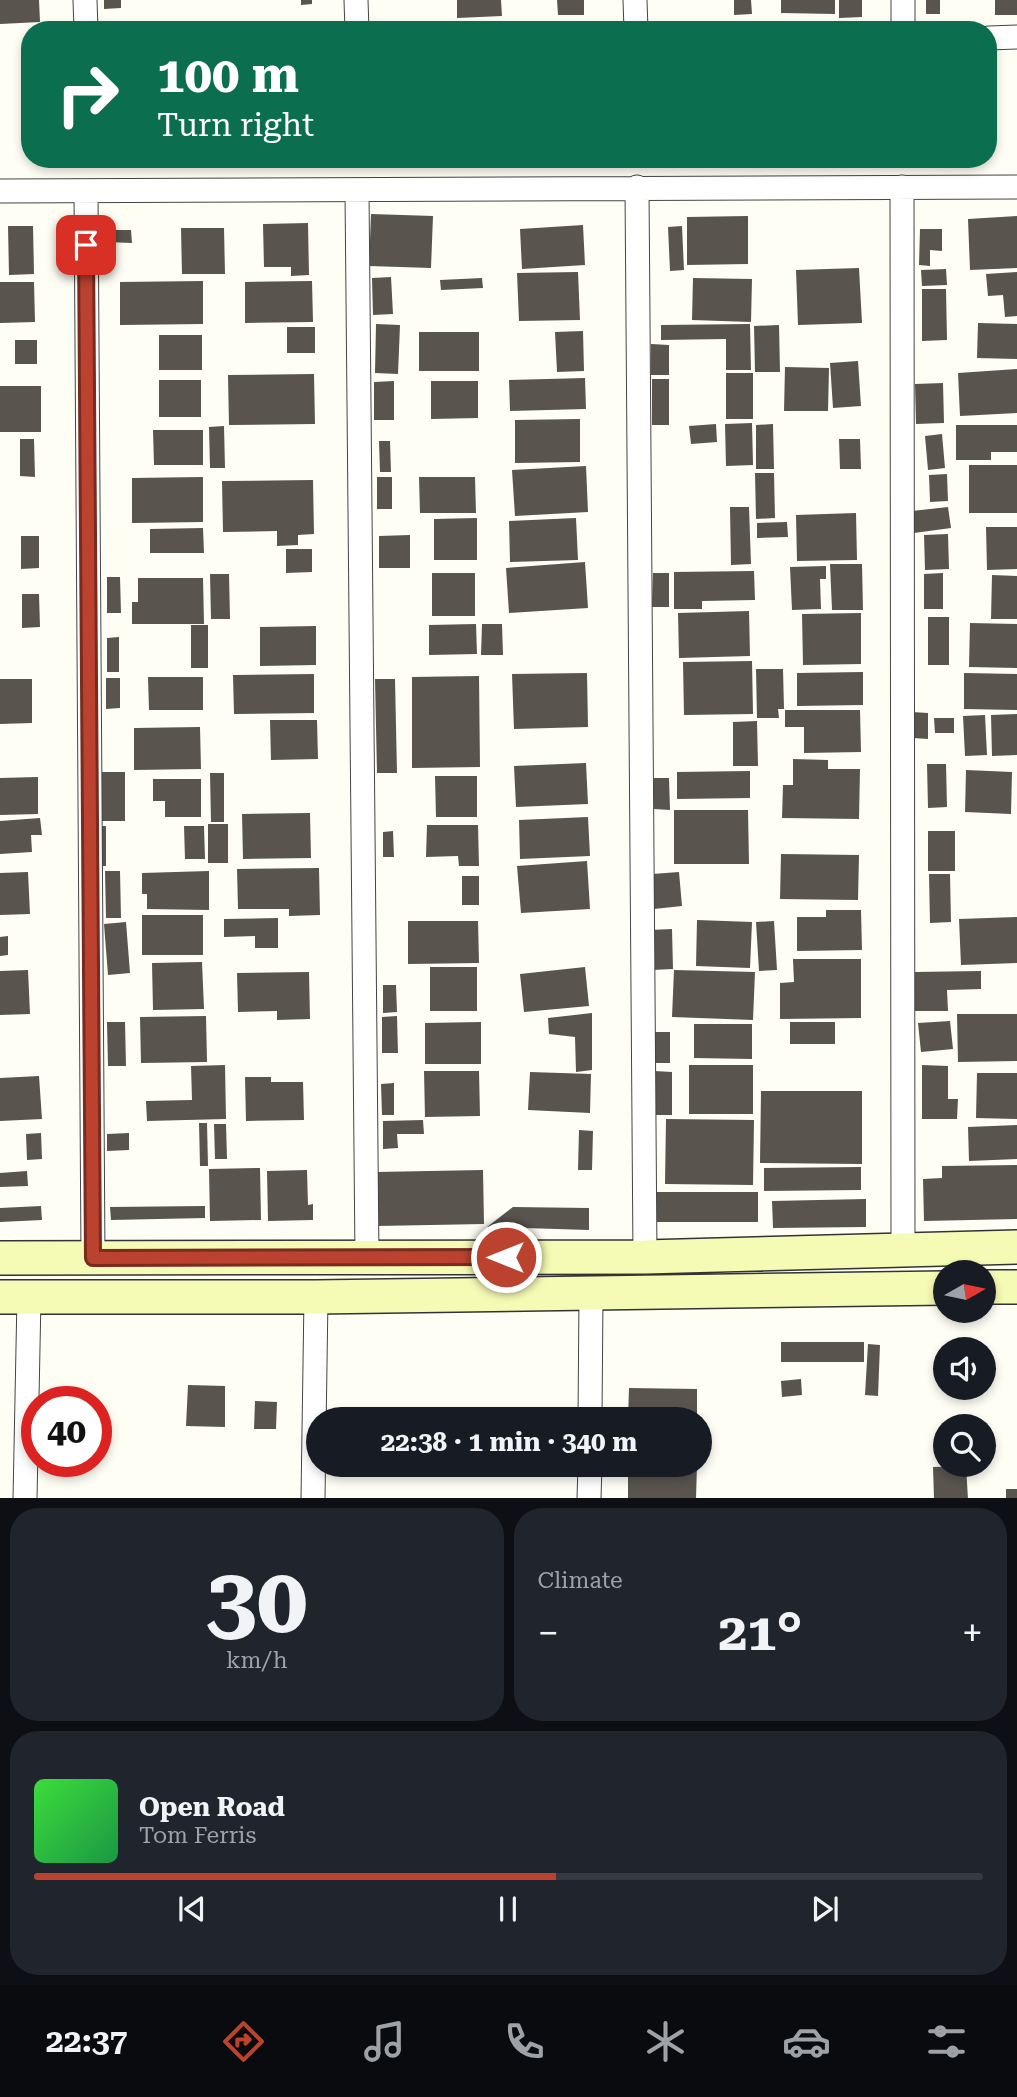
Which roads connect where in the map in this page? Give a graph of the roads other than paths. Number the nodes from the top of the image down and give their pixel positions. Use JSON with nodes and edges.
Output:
{"nodes":[{"id":1,"x":85,"y":0,"type":"edge"},
{"id":2,"x":356,"y":0,"type":"edge"},
{"id":3,"x":635,"y":0,"type":"edge"},
{"id":4,"x":903,"y":0,"type":"edge"},
{"id":5,"x":86,"y":21,"type":"edge"},
{"id":6,"x":356,"y":21,"type":"edge"},
{"id":7,"x":636,"y":21,"type":"edge"},
{"id":8,"x":903,"y":21,"type":"edge"},
{"id":9,"x":1017,"y":37,"type":"edge"},
{"id":10,"x":997,"y":38,"type":"edge"},
{"id":11,"x":637,"y":187,"type":"junction"},
{"id":12,"x":902,"y":187,"type":"junction"},
{"id":13,"x":1017,"y":187,"type":"edge"},
{"id":14,"x":0,"y":191,"type":"edge"},
{"id":15,"x":86,"y":191,"type":"junction"},
{"id":16,"x":357,"y":191,"type":"junction"},
{"id":17,"x":1017,"y":1247,"type":"edge"},
{"id":18,"x":903,"y":1250,"type":"junction"},
{"id":19,"x":645,"y":1257,"type":"junction"},
{"id":20,"x":0,"y":1258,"type":"edge"},
{"id":21,"x":93,"y":1258,"type":"junction"},
{"id":22,"x":367,"y":1258,"type":"junction"},
{"id":23,"x":996,"y":1287,"type":"edge"},
{"id":24,"x":1017,"y":1287,"type":"edge"},
{"id":25,"x":933,"y":1288,"type":"edge"},
{"id":26,"x":591,"y":1295,"type":"junction"},
{"id":27,"x":15,"y":1297,"type":"edge"},
{"id":28,"x":316,"y":1297,"type":"junction"},
{"id":29,"x":590,"y":1407,"type":"edge"},
{"id":30,"x":590,"y":1477,"type":"edge"},
{"id":31,"x":25,"y":1498,"type":"edge"},
{"id":32,"x":313,"y":1498,"type":"edge"},
{"id":33,"x":589,"y":1498,"type":"edge"}],
"edges":[{"from":1,"to":5,"type":"street"},
{"from":2,"to":6,"type":"street"},
{"from":3,"to":7,"type":"street"},
{"from":4,"to":8,"type":"street"},
{"from":9,"to":10,"type":"street"},
{"from":11,"to":12,"type":"street"},
{"from":11,"to":16,"type":"street"},
{"from":11,"to":19,"type":"street"},
{"from":12,"to":13,"type":"street"},
{"from":12,"to":18,"type":"street"},
{"from":14,"to":15,"type":"street"},
{"from":15,"to":16,"type":"street"},
{"from":15,"to":21,"type":"street"},
{"from":16,"to":22,"type":"street"},
{"from":17,"to":18,"type":"street"},
{"from":18,"to":19,"type":"street"},
{"from":19,"to":22,"type":"street"},
{"from":20,"to":21,"type":"street"},
{"from":21,"to":22,"type":"street"},
{"from":23,"to":24,"type":"street"},
{"from":25,"to":26,"type":"street"},
{"from":26,"to":28,"type":"street"},
{"from":26,"to":29,"type":"street"},
{"from":27,"to":28,"type":"street"},
{"from":27,"to":31,"type":"street"},
{"from":28,"to":32,"type":"street"},
{"from":30,"to":33,"type":"street"}]}
